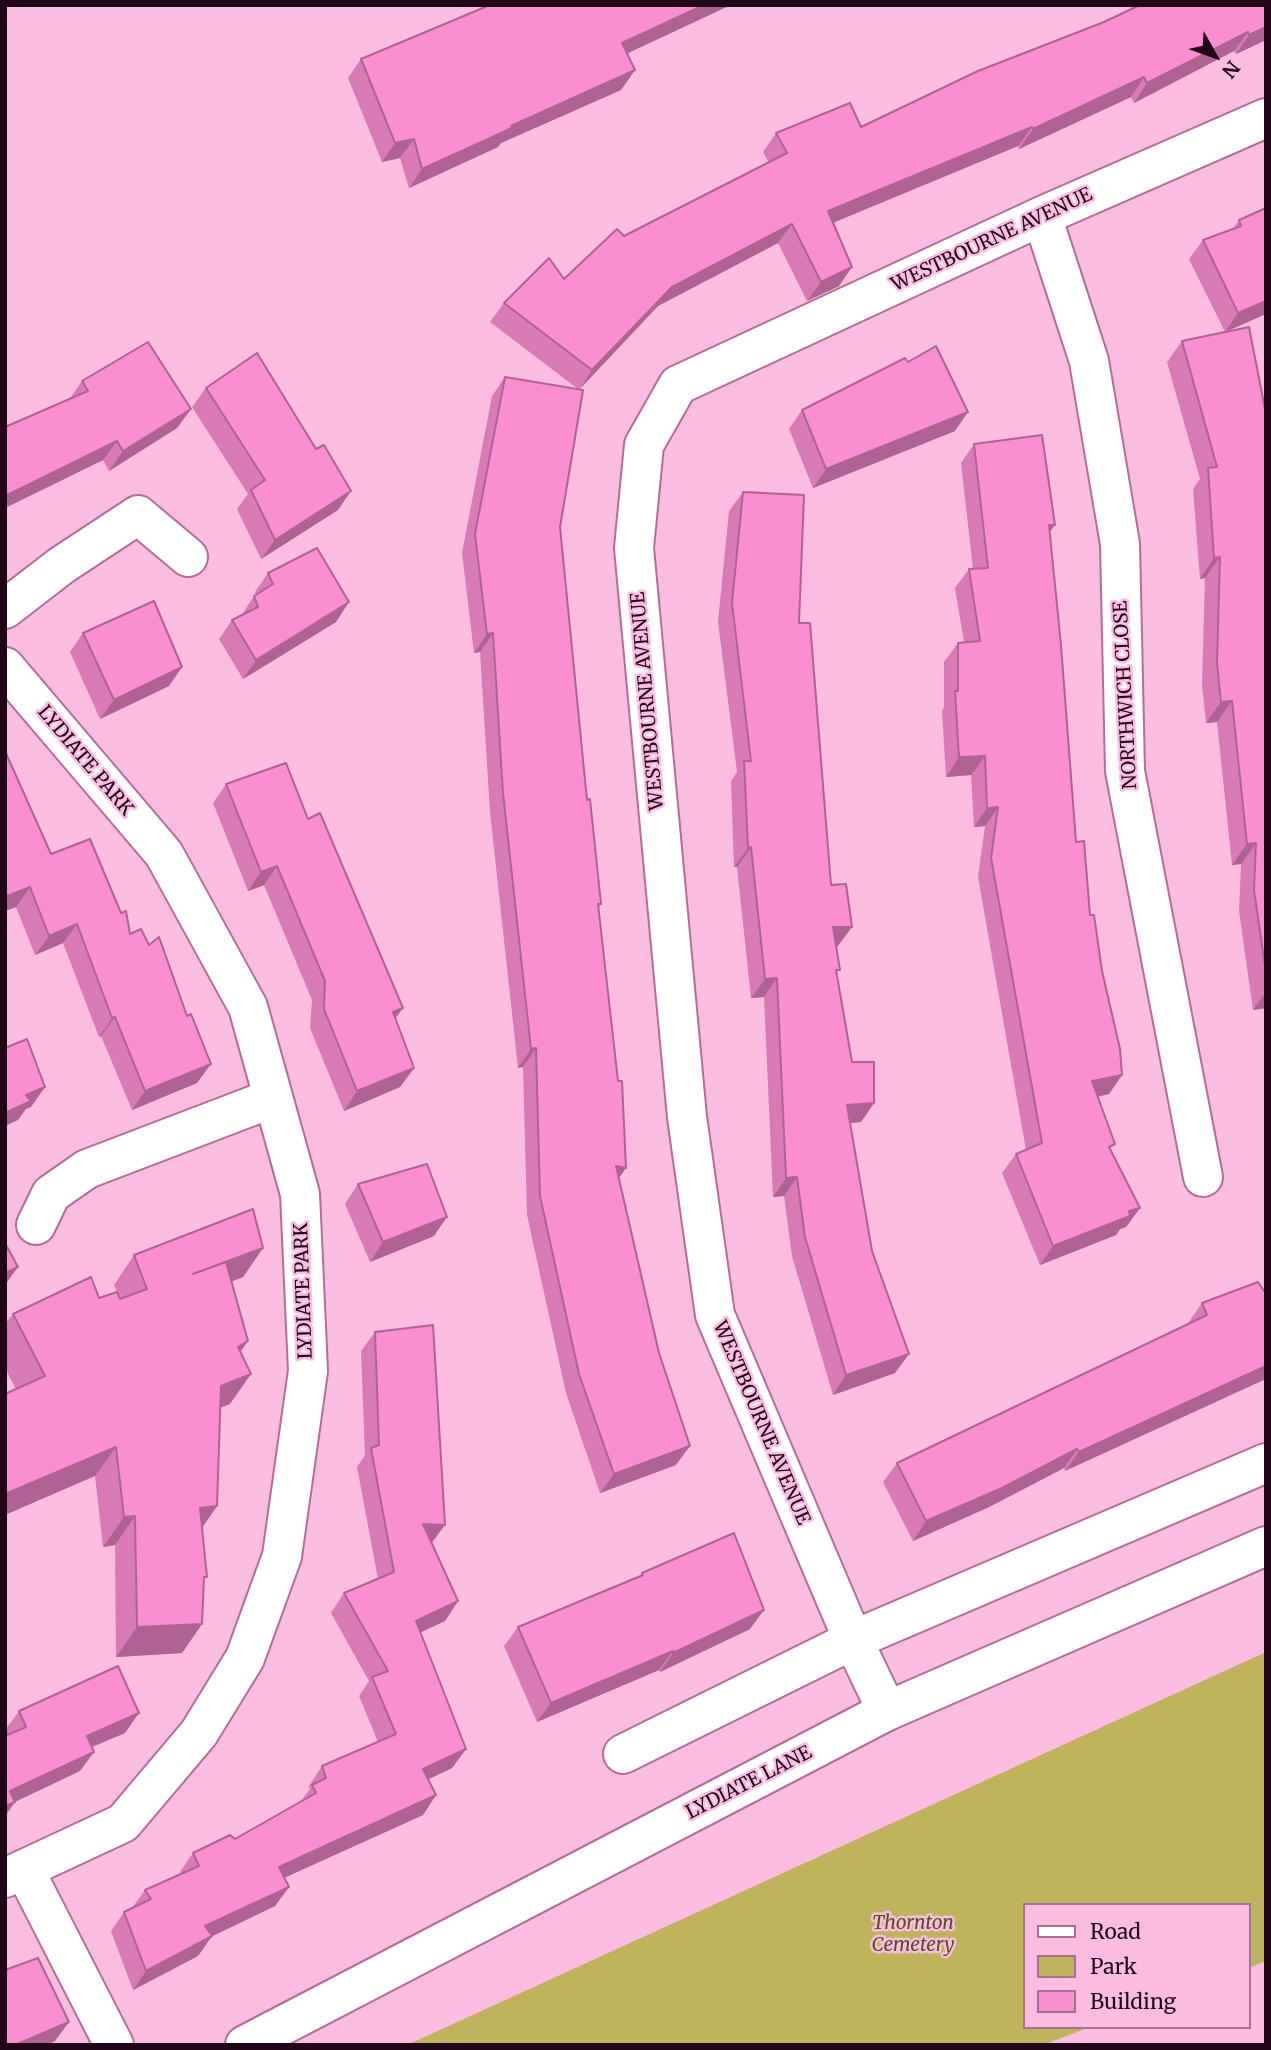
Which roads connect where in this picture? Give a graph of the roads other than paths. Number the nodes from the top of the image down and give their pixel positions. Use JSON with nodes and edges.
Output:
{"nodes":[{"id":1,"x":1266,"y":118,"type":"edge"},
{"id":2,"x":1042,"y":216,"type":"junction"},
{"id":3,"x":188,"y":556,"type":"dead end"},
{"id":4,"x":5,"y":609,"type":"edge"},
{"id":5,"x":5,"y":667,"type":"edge"},
{"id":6,"x":273,"y":1098,"type":"junction"},
{"id":7,"x":1203,"y":1177,"type":"dead end"},
{"id":8,"x":36,"y":1224,"type":"dead end"},
{"id":9,"x":1266,"y":1463,"type":"edge"},
{"id":10,"x":1266,"y":1546,"type":"edge"},
{"id":11,"x":853,"y":1640,"type":"junction"},
{"id":12,"x":887,"y":1711,"type":"junction"},
{"id":13,"x":623,"y":1755,"type":"dead end"},
{"id":14,"x":14,"y":1873,"type":"edge"},
{"id":15,"x":114,"y":2045,"type":"edge"},
{"id":16,"x":245,"y":2045,"type":"edge"}],
"edges":[{"from":1,"to":2,"type":"street","name":"WESTBOURNE AVENUE"},
{"from":2,"to":7,"type":"street","name":"NORTHWICH CLOSE"},
{"from":2,"to":11,"type":"street","name":"WESTBOURNE AVENUE"},
{"from":3,"to":4,"type":"street"},
{"from":5,"to":6,"type":"street","name":"LYDIATE PARK"},
{"from":6,"to":8,"type":"street"},
{"from":6,"to":14,"type":"street","name":"LYDIATE PARK"},
{"from":9,"to":11,"type":"street"},
{"from":10,"to":12,"type":"street","name":"LYDIATE LANE"},
{"from":11,"to":12,"type":"street","name":"WESTBOURNE AVENUE"},
{"from":11,"to":13,"type":"street"},
{"from":12,"to":16,"type":"street","name":"LYDIATE LANE"},
{"from":14,"to":15,"type":"street"}]}
